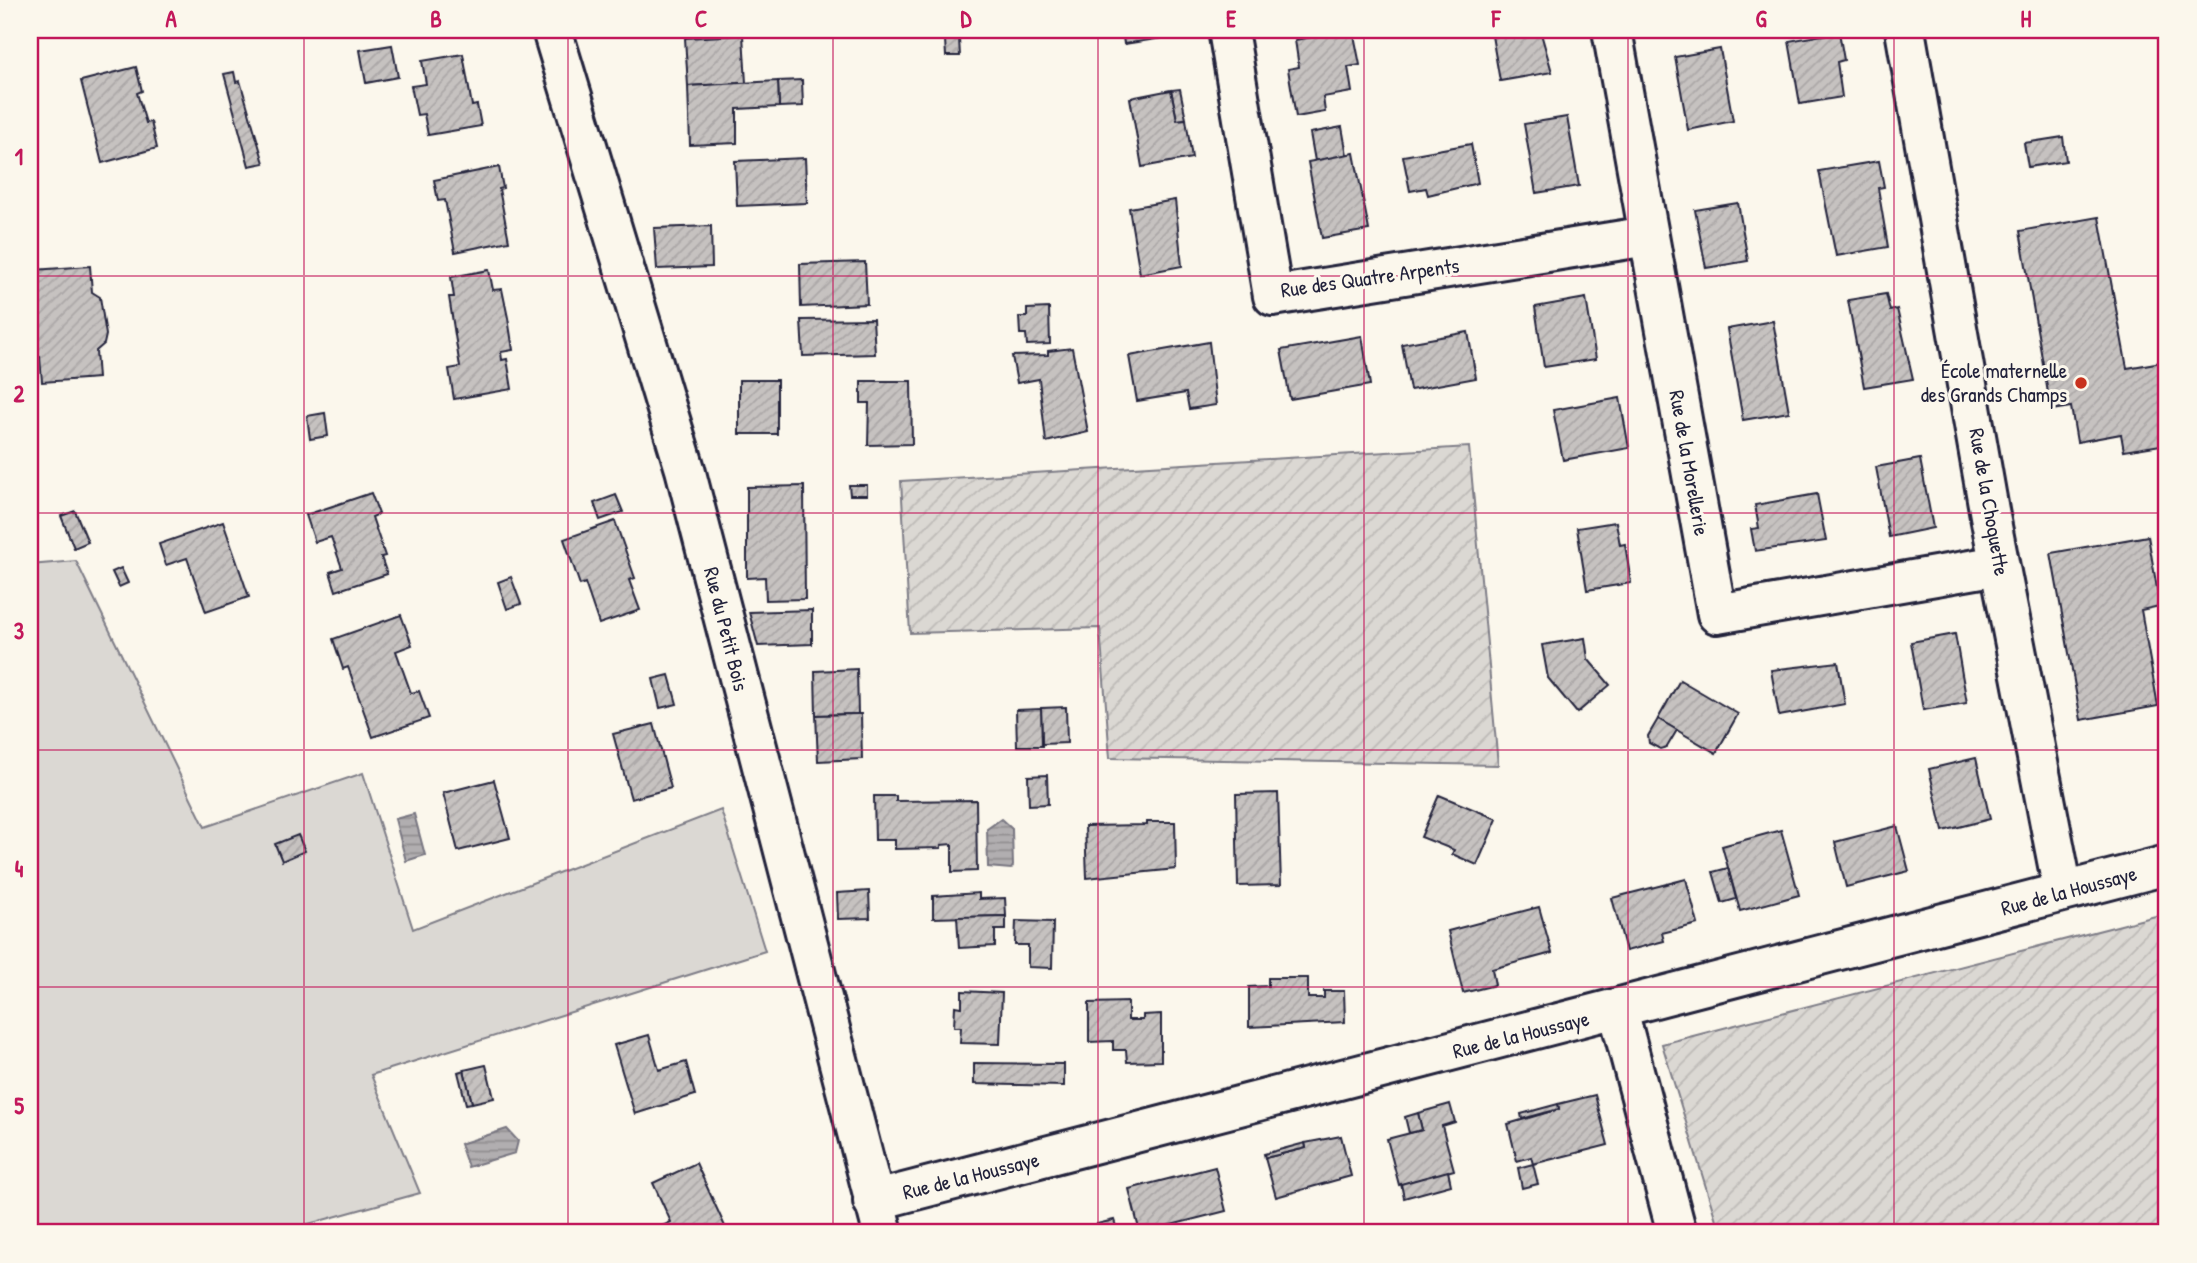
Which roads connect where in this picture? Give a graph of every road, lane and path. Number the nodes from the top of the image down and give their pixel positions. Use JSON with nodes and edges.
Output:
{"nodes":[{"id":1,"x":552,"y":30,"type":"edge"},
{"id":2,"x":1228,"y":30,"type":"edge"},
{"id":3,"x":1612,"y":30,"type":"edge"},
{"id":4,"x":1905,"y":30,"type":"edge"},
{"id":5,"x":1648,"y":236,"type":"junction"},
{"id":6,"x":1999,"y":565,"type":"junction"},
{"id":7,"x":2167,"y":865,"type":"edge"},
{"id":8,"x":2063,"y":891,"type":"junction"},
{"id":9,"x":1618,"y":1010,"type":"junction"},
{"id":10,"x":878,"y":1217,"type":"edge"},
{"id":11,"x":1677,"y":1233,"type":"edge"}],
"edges":[{"from":1,"to":10,"type":"street","name":"Rue du Petit Bois"},
{"from":2,"to":5,"type":"street","name":"Rue des Quatre Arpents"},
{"from":3,"to":5,"type":"street","name":"Rue de la Morellerie"},
{"from":4,"to":6,"type":"street","name":"Rue de la Choquette"},
{"from":5,"to":6,"type":"street","name":"Rue de la Morellerie"},
{"from":6,"to":8,"type":"street","name":"Rue de la Choquette"},
{"from":7,"to":8,"type":"street","name":"Rue de la Houssaye"},
{"from":8,"to":9,"type":"street","name":"Rue de la Houssaye"},
{"from":9,"to":10,"type":"street","name":"Rue de la Houssaye"},
{"from":9,"to":11,"type":"street"}]}
